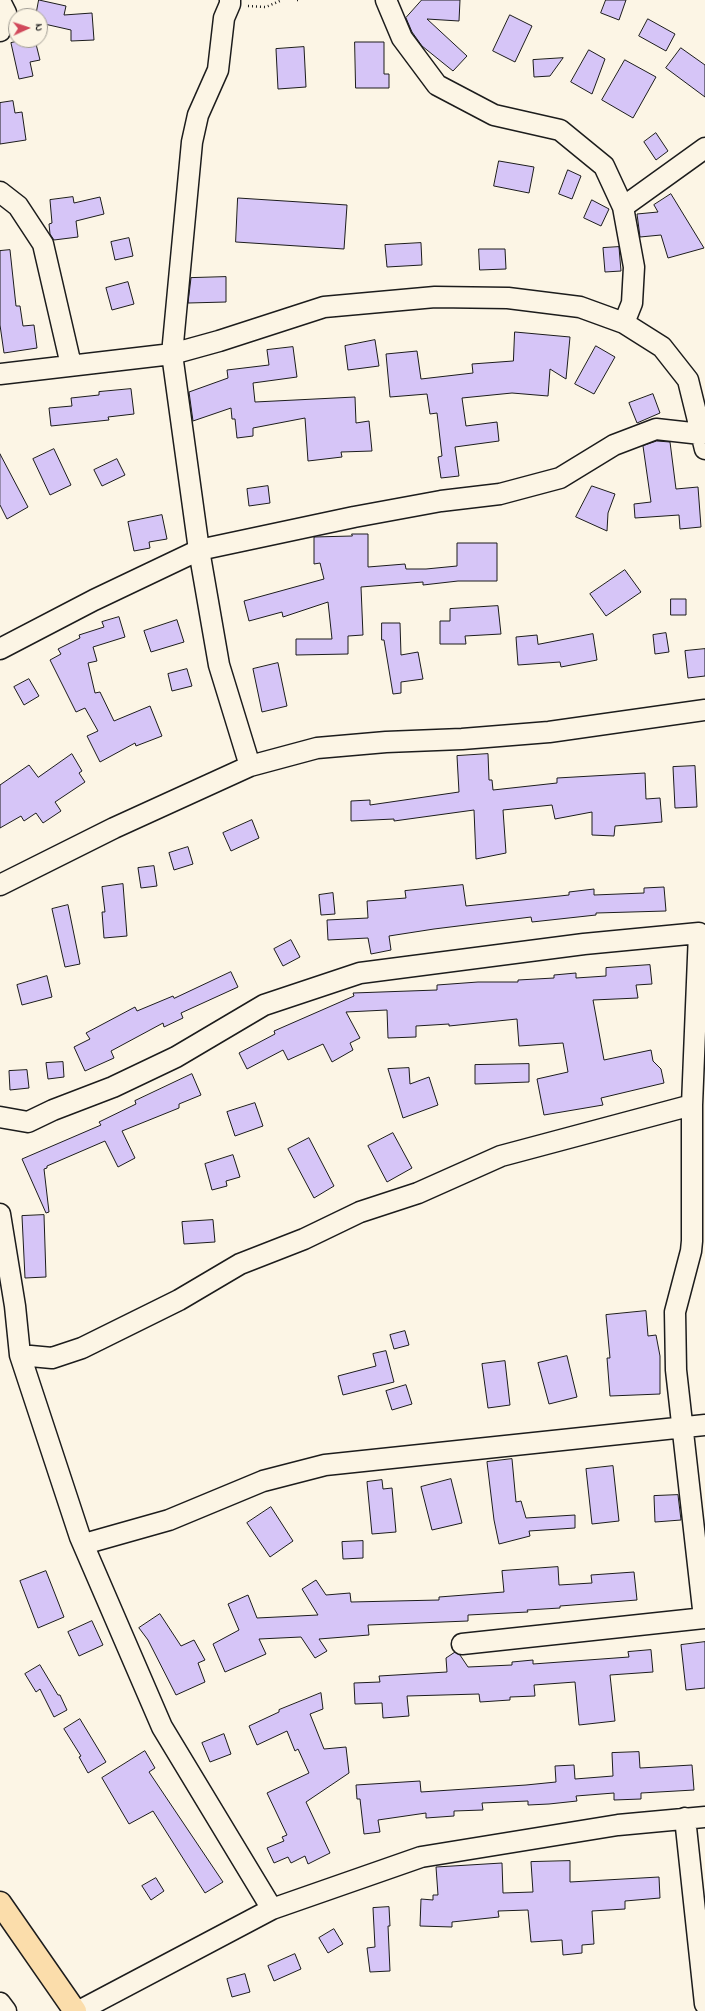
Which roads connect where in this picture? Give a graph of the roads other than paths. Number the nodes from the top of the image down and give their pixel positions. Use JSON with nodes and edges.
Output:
{"nodes":[{"id":1,"x":386,"y":0,"type":"edge"},
{"id":2,"x":0,"y":1,"type":"edge"},
{"id":3,"x":230,"y":2,"type":"edge"},
{"id":4,"x":0,"y":31,"type":"edge"},
{"id":5,"x":705,"y":148,"type":"edge"},
{"id":6,"x":0,"y":192,"type":"edge"},
{"id":7,"x":623,"y":207,"type":"junction"},
{"id":8,"x":624,"y":323,"type":"junction"},
{"id":9,"x":172,"y":354,"type":"junction"},
{"id":10,"x":71,"y":365,"type":"junction"},
{"id":11,"x":0,"y":374,"type":"edge"},
{"id":12,"x":703,"y":442,"type":"edge"},
{"id":13,"x":199,"y":550,"type":"junction"},
{"id":14,"x":0,"y":649,"type":"edge"},
{"id":15,"x":705,"y":710,"type":"edge"},
{"id":16,"x":250,"y":766,"type":"junction"},
{"id":17,"x":0,"y":885,"type":"edge"},
{"id":18,"x":702,"y":933,"type":"edge"},
{"id":19,"x":692,"y":1105,"type":"junction"},
{"id":20,"x":0,"y":1117,"type":"edge"},
{"id":21,"x":0,"y":1214,"type":"edge"},
{"id":22,"x":698,"y":1250,"type":"edge"},
{"id":23,"x":20,"y":1354,"type":"junction"},
{"id":24,"x":705,"y":1425,"type":"edge"},
{"id":25,"x":683,"y":1426,"type":"junction"},
{"id":26,"x":84,"y":1544,"type":"junction"},
{"id":27,"x":704,"y":1618,"type":"edge"},
{"id":28,"x":462,"y":1644,"type":"dead end"},
{"id":29,"x":705,"y":1817,"type":"edge"},
{"id":30,"x":685,"y":1818,"type":"junction"},
{"id":31,"x":0,"y":1903,"type":"edge"},
{"id":32,"x":272,"y":1908,"type":"junction"},
{"id":33,"x":0,"y":2003,"type":"edge"},
{"id":34,"x":705,"y":2004,"type":"edge"},
{"id":35,"x":6,"y":2011,"type":"edge"},
{"id":36,"x":75,"y":2011,"type":"edge"},
{"id":37,"x":78,"y":2011,"type":"edge"}],
"edges":[{"from":1,"to":7,"type":"street"},
{"from":2,"to":4,"type":"street"},
{"from":3,"to":9,"type":"street"},
{"from":5,"to":7,"type":"street"},
{"from":6,"to":10,"type":"street"},
{"from":7,"to":8,"type":"street"},
{"from":8,"to":9,"type":"street"},
{"from":8,"to":12,"type":"street"},
{"from":9,"to":10,"type":"street"},
{"from":9,"to":13,"type":"street"},
{"from":10,"to":11,"type":"street"},
{"from":12,"to":13,"type":"street"},
{"from":13,"to":14,"type":"street"},
{"from":13,"to":16,"type":"street"},
{"from":15,"to":16,"type":"street"},
{"from":16,"to":17,"type":"street"},
{"from":18,"to":19,"type":"street"},
{"from":18,"to":20,"type":"street"},
{"from":19,"to":22,"type":"street"},
{"from":19,"to":23,"type":"street"},
{"from":21,"to":23,"type":"street"},
{"from":22,"to":25,"type":"street"},
{"from":23,"to":26,"type":"street"},
{"from":24,"to":25,"type":"street"},
{"from":25,"to":26,"type":"street"},
{"from":25,"to":27,"type":"street"},
{"from":26,"to":32,"type":"street"},
{"from":27,"to":28,"type":"street"},
{"from":29,"to":30,"type":"street"},
{"from":30,"to":32,"type":"street"},
{"from":30,"to":34,"type":"street"},
{"from":31,"to":36,"type":"main road"},
{"from":32,"to":37,"type":"street"},
{"from":33,"to":35,"type":"street"}]}
